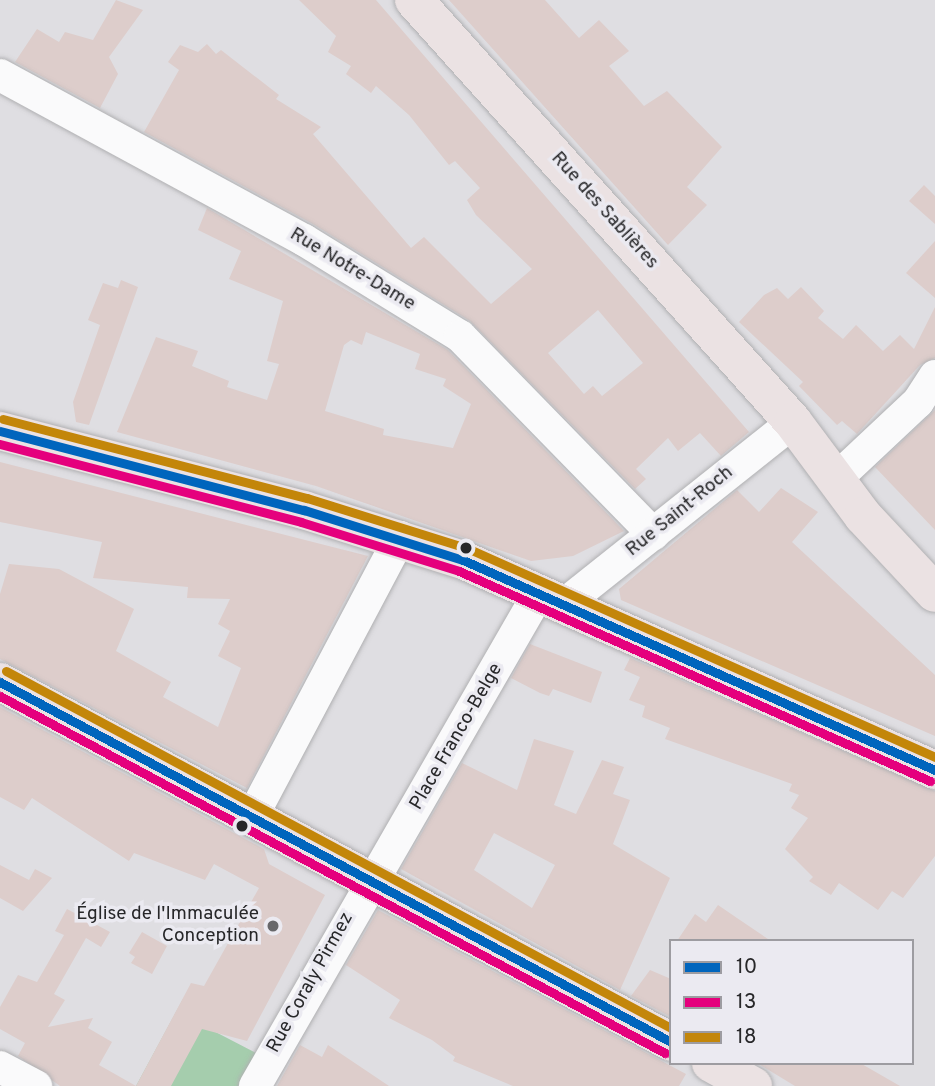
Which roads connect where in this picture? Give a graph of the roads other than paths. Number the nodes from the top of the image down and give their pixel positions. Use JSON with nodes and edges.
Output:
{"nodes":[{"id":1,"x":414,"y":0,"type":"edge"},
{"id":2,"x":0,"y":75,"type":"edge"},
{"id":3,"x":935,"y":376,"type":"edge"},
{"id":4,"x":793,"y":422,"type":"junction"},
{"id":5,"x":0,"y":431,"type":"edge"},
{"id":6,"x":837,"y":478,"type":"junction"},
{"id":7,"x":653,"y":534,"type":"junction"},
{"id":8,"x":400,"y":537,"type":"junction"},
{"id":9,"x":935,"y":593,"type":"edge"},
{"id":10,"x":554,"y":596,"type":"junction"},
{"id":11,"x":0,"y":682,"type":"edge"},
{"id":12,"x":935,"y":770,"type":"edge"},
{"id":13,"x":252,"y":817,"type":"junction"},
{"id":14,"x":369,"y":881,"type":"junction"},
{"id":15,"x":669,"y":1041,"type":"edge"},
{"id":16,"x":714,"y":1065,"type":"edge"},
{"id":17,"x":0,"y":1067,"type":"edge"},
{"id":18,"x":36,"y":1086,"type":"edge"},
{"id":19,"x":255,"y":1086,"type":"edge"},
{"id":20,"x":753,"y":1086,"type":"edge"}],
"edges":[{"from":1,"to":4,"type":"main road","name":"Rue des Sablières"},
{"from":2,"to":7,"type":"street","name":"Rue Notre-Dame"},
{"from":3,"to":6,"type":"street"},
{"from":4,"to":6,"type":"main road","name":"Rue des Sablières"},
{"from":4,"to":7,"type":"street","name":"Rue Saint-Roch"},
{"from":5,"to":8,"type":"main road"},
{"from":6,"to":9,"type":"main road","name":"Rue des Sablières"},
{"from":7,"to":10,"type":"street","name":"Rue Saint-Roch"},
{"from":8,"to":10,"type":"main road"},
{"from":8,"to":13,"type":"street"},
{"from":10,"to":12,"type":"main road"},
{"from":10,"to":14,"type":"street","name":"Place Franco-Belge"},
{"from":11,"to":13,"type":"main road"},
{"from":13,"to":14,"type":"main road"},
{"from":14,"to":15,"type":"main road"},
{"from":14,"to":19,"type":"street","name":"Rue Coraly Pirmez"},
{"from":16,"to":20,"type":"main road"},
{"from":17,"to":18,"type":"street"}]}
